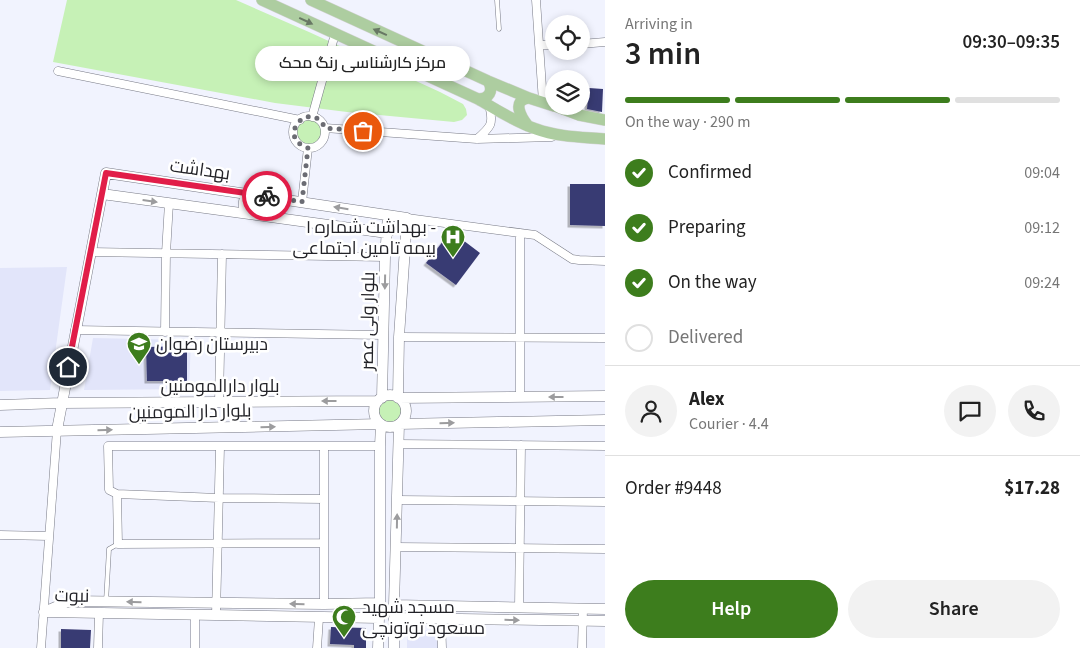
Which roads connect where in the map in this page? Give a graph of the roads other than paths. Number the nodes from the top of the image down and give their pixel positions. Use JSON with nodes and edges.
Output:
{"nodes":[{"id":1,"x":262,"y":0,"type":"edge"},
{"id":2,"x":311,"y":0,"type":"edge"},
{"id":3,"x":497,"y":0,"type":"edge"},
{"id":4,"x":536,"y":0,"type":"edge"},
{"id":5,"x":333,"y":5,"type":"edge"},
{"id":6,"x":499,"y":29,"type":"dead end"},
{"id":7,"x":335,"y":34,"type":"junction"},
{"id":8,"x":605,"y":42,"type":"edge"},
{"id":9,"x":590,"y":43,"type":"edge"},
{"id":10,"x":539,"y":46,"type":"junction"},
{"id":11,"x":545,"y":46,"type":"edge"},
{"id":12,"x":58,"y":71,"type":"dead end"},
{"id":13,"x":545,"y":76,"type":"edge"},
{"id":14,"x":488,"y":81,"type":"junction"},
{"id":15,"x":530,"y":98,"type":"junction"},
{"id":16,"x":478,"y":99,"type":"junction"},
{"id":17,"x":545,"y":103,"type":"edge"},
{"id":18,"x":489,"y":106,"type":"junction"},
{"id":19,"x":579,"y":115,"type":"edge"},
{"id":20,"x":312,"y":117,"type":"junction"},
{"id":21,"x":300,"y":120,"type":"junction"},
{"id":22,"x":605,"y":120,"type":"edge"},
{"id":23,"x":528,"y":126,"type":"junction"},
{"id":24,"x":325,"y":128,"type":"junction"},
{"id":25,"x":571,"y":136,"type":"junction"},
{"id":26,"x":477,"y":139,"type":"junction"},
{"id":27,"x":605,"y":139,"type":"edge"},
{"id":28,"x":308,"y":148,"type":"junction"},
{"id":29,"x":102,"y":194,"type":"junction"},
{"id":30,"x":255,"y":195,"type":"junction"},
{"id":31,"x":302,"y":202,"type":"junction"},
{"id":32,"x":169,"y":203,"type":"junction"},
{"id":33,"x":249,"y":214,"type":"junction"},
{"id":34,"x":388,"y":216,"type":"junction"},
{"id":35,"x":407,"y":218,"type":"junction"},
{"id":36,"x":387,"y":233,"type":"junction"},
{"id":37,"x":520,"y":233,"type":"junction"},
{"id":38,"x":90,"y":252,"type":"junction"},
{"id":39,"x":166,"y":253,"type":"junction"},
{"id":40,"x":222,"y":254,"type":"junction"},
{"id":41,"x":385,"y":257,"type":"junction"},
{"id":42,"x":605,"y":261,"type":"edge"},
{"id":43,"x":76,"y":330,"type":"junction"},
{"id":44,"x":165,"y":332,"type":"junction"},
{"id":45,"x":221,"y":333,"type":"junction"},
{"id":46,"x":384,"y":335,"type":"junction"},
{"id":47,"x":399,"y":337,"type":"junction"},
{"id":48,"x":521,"y":337,"type":"junction"},
{"id":49,"x":605,"y":338,"type":"edge"},
{"id":50,"x":605,"y":396,"type":"edge"},
{"id":51,"x":520,"y":397,"type":"junction"},
{"id":52,"x":398,"y":398,"type":"junction"},
{"id":53,"x":380,"y":399,"type":"junction"},
{"id":54,"x":220,"y":402,"type":"junction"},
{"id":55,"x":61,"y":403,"type":"junction"},
{"id":56,"x":0,"y":405,"type":"edge"},
{"id":57,"x":605,"y":420,"type":"edge"},
{"id":58,"x":381,"y":424,"type":"junction"},
{"id":59,"x":398,"y":424,"type":"junction"},
{"id":60,"x":56,"y":430,"type":"junction"},
{"id":61,"x":0,"y":432,"type":"edge"},
{"id":62,"x":398,"y":444,"type":"junction"},
{"id":63,"x":521,"y":445,"type":"junction"},
{"id":64,"x":324,"y":446,"type":"junction"},
{"id":65,"x":380,"y":446,"type":"junction"},
{"id":66,"x":605,"y":446,"type":"edge"},
{"id":67,"x":220,"y":447,"type":"junction"},
{"id":68,"x":117,"y":494,"type":"junction"},
{"id":69,"x":219,"y":498,"type":"junction"},
{"id":70,"x":324,"y":498,"type":"junction"},
{"id":71,"x":397,"y":500,"type":"junction"},
{"id":72,"x":520,"y":501,"type":"junction"},
{"id":73,"x":605,"y":502,"type":"edge"},
{"id":74,"x":0,"y":535,"type":"edge"},
{"id":75,"x":49,"y":536,"type":"junction"},
{"id":76,"x":324,"y":542,"type":"junction"},
{"id":77,"x":218,"y":543,"type":"junction"},
{"id":78,"x":118,"y":544,"type":"junction"},
{"id":79,"x":396,"y":547,"type":"junction"},
{"id":80,"x":520,"y":548,"type":"junction"},
{"id":81,"x":605,"y":549,"type":"edge"},
{"id":82,"x":106,"y":602,"type":"junction"},
{"id":83,"x":216,"y":603,"type":"junction"},
{"id":84,"x":380,"y":603,"type":"junction"},
{"id":85,"x":324,"y":604,"type":"junction"},
{"id":86,"x":394,"y":605,"type":"junction"},
{"id":87,"x":519,"y":608,"type":"junction"},
{"id":88,"x":583,"y":609,"type":"junction"},
{"id":89,"x":605,"y":609,"type":"edge"},
{"id":90,"x":44,"y":612,"type":"junction"},
{"id":91,"x":99,"y":613,"type":"junction"},
{"id":92,"x":195,"y":615,"type":"junction"},
{"id":93,"x":216,"y":615,"type":"junction"},
{"id":94,"x":319,"y":618,"type":"junction"},
{"id":95,"x":379,"y":618,"type":"junction"},
{"id":96,"x":394,"y":618,"type":"junction"},
{"id":97,"x":441,"y":619,"type":"junction"},
{"id":98,"x":582,"y":621,"type":"junction"},
{"id":99,"x":605,"y":621,"type":"edge"},
{"id":100,"x":41,"y":648,"type":"edge"},
{"id":101,"x":98,"y":648,"type":"edge"},
{"id":102,"x":194,"y":648,"type":"edge"},
{"id":103,"x":317,"y":648,"type":"edge"},
{"id":104,"x":378,"y":648,"type":"edge"},
{"id":105,"x":394,"y":648,"type":"edge"},
{"id":106,"x":442,"y":648,"type":"edge"},
{"id":107,"x":582,"y":648,"type":"edge"}],
"edges":[{"from":1,"to":7,"type":"main road","one_way":true},
{"from":2,"to":5,"type":"main road"},
{"from":3,"to":6,"type":"lane"},
{"from":4,"to":10,"type":"street"},
{"from":14,"to":5,"type":"main road","one_way":true},
{"from":7,"to":16,"type":"main road"},
{"from":7,"to":20,"type":"street"},
{"from":8,"to":9,"type":"street"},
{"from":10,"to":11,"type":"street"},
{"from":10,"to":13,"type":"street"},
{"from":12,"to":21,"type":"street"},
{"from":14,"to":15,"type":"main road"},
{"from":14,"to":16,"type":"main road"},
{"from":15,"to":17,"type":"main road"},
{"from":15,"to":23,"type":"main road"},
{"from":16,"to":18,"type":"main road"},
{"from":18,"to":23,"type":"main road"},
{"from":18,"to":26,"type":"street"},
{"from":19,"to":22,"type":"main road"},
{"from":20,"to":21,"type":"street"},
{"from":20,"to":24,"type":"street"},
{"from":21,"to":28,"type":"street"},
{"from":23,"to":25,"type":"main road"},
{"from":24,"to":26,"type":"street"},
{"from":24,"to":28,"type":"street"},
{"from":25,"to":26,"type":"street"},
{"from":25,"to":27,"type":"main road"},
{"from":28,"to":31,"type":"street"},
{"from":29,"to":30,"type":"street","name":"بهداشت"},
{"from":29,"to":32,"type":"street","name":"بهداشت","one_way":true},
{"from":29,"to":38,"type":"street"},
{"from":30,"to":31,"type":"street","name":"بهداشت"},
{"from":30,"to":33,"type":"street"},
{"from":34,"to":31,"type":"street","name":"بهداشت","one_way":true},
{"from":32,"to":33,"type":"street","name":"بهداشت"},
{"from":32,"to":39,"type":"street"},
{"from":33,"to":36,"type":"street","name":"بهداشت"},
{"from":34,"to":35,"type":"street","name":"بهداشت"},
{"from":34,"to":36,"type":"street","name":"بلوار ولی عصر"},
{"from":35,"to":36,"type":"street"},
{"from":35,"to":37,"type":"street","name":"بهداشت"},
{"from":35,"to":47,"type":"street","name":"بلوار ولی عصر"},
{"from":36,"to":41,"type":"street","name":"بلوار ولی عصر"},
{"from":37,"to":42,"type":"street","name":"بهداشت"},
{"from":37,"to":48,"type":"street"},
{"from":38,"to":39,"type":"street"},
{"from":38,"to":43,"type":"street"},
{"from":39,"to":40,"type":"street"},
{"from":39,"to":44,"type":"street"},
{"from":40,"to":41,"type":"street"},
{"from":40,"to":45,"type":"street"},
{"from":41,"to":46,"type":"street","name":"بلوار ولی عصر","one_way":true},
{"from":43,"to":44,"type":"street"},
{"from":43,"to":55,"type":"street"},
{"from":44,"to":45,"type":"street"},
{"from":45,"to":46,"type":"street"},
{"from":45,"to":54,"type":"street"},
{"from":46,"to":53,"type":"street","name":"بلوار ولی عصر"},
{"from":47,"to":48,"type":"street"},
{"from":47,"to":52,"type":"street","name":"بلوار ولی عصر"},
{"from":48,"to":49,"type":"street"},
{"from":48,"to":51,"type":"street"},
{"from":50,"to":51,"type":"street","one_way":true},
{"from":51,"to":52,"type":"street"},
{"from":52,"to":53,"type":"street"},
{"from":52,"to":59,"type":"street"},
{"from":53,"to":54,"type":"street","name":"بلوار دارالمومنین","one_way":true},
{"from":53,"to":58,"type":"street"},
{"from":54,"to":55,"type":"street","name":"بلوار دارالمومنین"},
{"from":55,"to":56,"type":"street"},
{"from":55,"to":60,"type":"street"},
{"from":59,"to":57,"type":"street","one_way":true},
{"from":58,"to":59,"type":"street"},
{"from":60,"to":58,"type":"street","name":"بلوار دار المومنین","one_way":true},
{"from":58,"to":65,"type":"street"},
{"from":59,"to":62,"type":"street"},
{"from":60,"to":61,"type":"street","name":"بلوار دار المومنین"},
{"from":60,"to":75,"type":"street"},
{"from":62,"to":63,"type":"street"},
{"from":62,"to":71,"type":"street"},
{"from":63,"to":66,"type":"street"},
{"from":63,"to":72,"type":"street"},
{"from":64,"to":65,"type":"street"},
{"from":64,"to":67,"type":"street"},
{"from":64,"to":70,"type":"street"},
{"from":65,"to":84,"type":"street"},
{"from":67,"to":68,"type":"street"},
{"from":67,"to":69,"type":"street"},
{"from":68,"to":69,"type":"street"},
{"from":68,"to":78,"type":"street"},
{"from":69,"to":70,"type":"street"},
{"from":69,"to":77,"type":"street"},
{"from":70,"to":76,"type":"street"},
{"from":71,"to":72,"type":"street"},
{"from":79,"to":71,"type":"street","one_way":true},
{"from":72,"to":73,"type":"street"},
{"from":72,"to":80,"type":"street"},
{"from":74,"to":75,"type":"street"},
{"from":75,"to":90,"type":"street"},
{"from":76,"to":77,"type":"street"},
{"from":76,"to":85,"type":"street"},
{"from":77,"to":78,"type":"street"},
{"from":77,"to":83,"type":"street"},
{"from":78,"to":82,"type":"lane"},
{"from":79,"to":80,"type":"street"},
{"from":79,"to":86,"type":"street"},
{"from":80,"to":81,"type":"street"},
{"from":80,"to":87,"type":"street"},
{"from":83,"to":82,"type":"street","name":"نبوت","one_way":true},
{"from":82,"to":90,"type":"street","name":"نبوت"},
{"from":85,"to":83,"type":"street","name":"نبوت","one_way":true},
{"from":83,"to":93,"type":"street"},
{"from":84,"to":85,"type":"street","name":"نبوت"},
{"from":84,"to":86,"type":"street"},
{"from":84,"to":95,"type":"street"},
{"from":85,"to":94,"type":"street"},
{"from":86,"to":87,"type":"street"},
{"from":86,"to":96,"type":"street"},
{"from":87,"to":88,"type":"street"},
{"from":88,"to":89,"type":"street"},
{"from":88,"to":98,"type":"street"},
{"from":90,"to":91,"type":"street","name":"نبوت"},
{"from":90,"to":100,"type":"street"},
{"from":91,"to":92,"type":"street","name":"نبوت"},
{"from":91,"to":101,"type":"street"},
{"from":92,"to":93,"type":"street","name":"نبوت"},
{"from":92,"to":102,"type":"street"},
{"from":93,"to":94,"type":"street","name":"نبوت"},
{"from":94,"to":95,"type":"street","name":"نبوت"},
{"from":94,"to":103,"type":"street"},
{"from":95,"to":96,"type":"street"},
{"from":95,"to":104,"type":"street"},
{"from":96,"to":97,"type":"street"},
{"from":96,"to":105,"type":"street"},
{"from":97,"to":98,"type":"street","one_way":true},
{"from":97,"to":106,"type":"street"},
{"from":98,"to":99,"type":"street"},
{"from":98,"to":107,"type":"street"}]}
